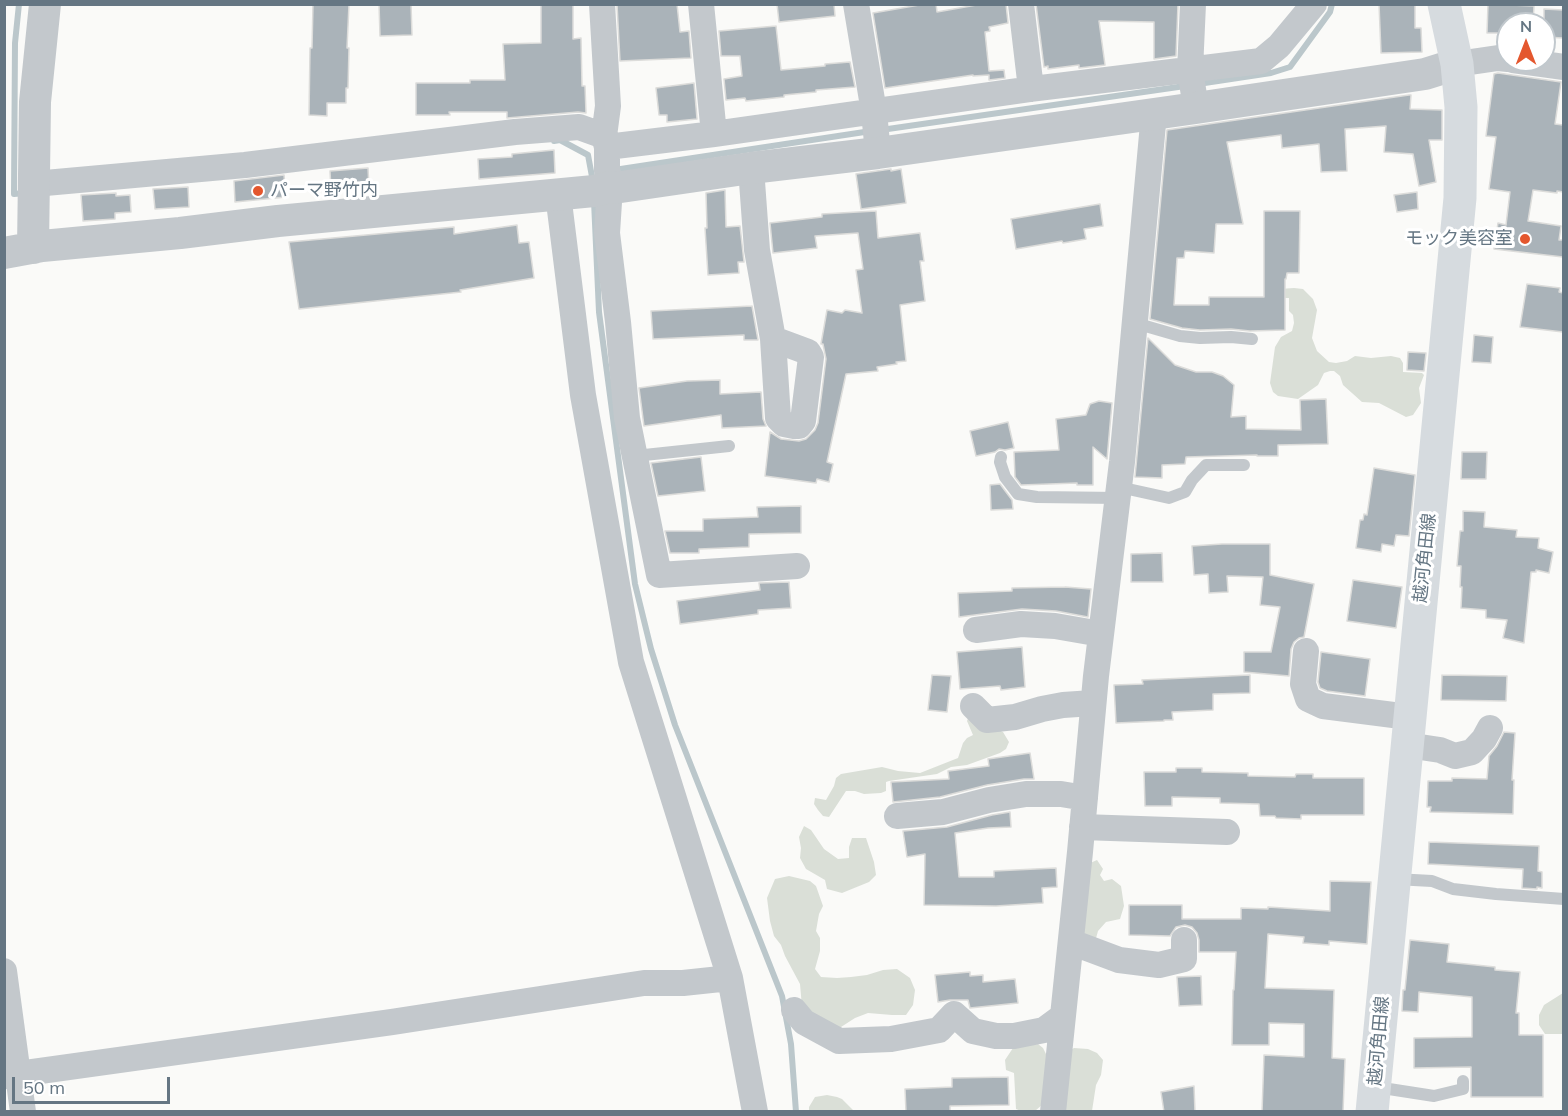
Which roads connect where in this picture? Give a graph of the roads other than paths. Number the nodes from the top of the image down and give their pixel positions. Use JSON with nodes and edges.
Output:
{"nodes":[{"id":1,"x":45,"y":4,"type":"edge"},
{"id":2,"x":602,"y":4,"type":"edge"},
{"id":3,"x":701,"y":4,"type":"edge"},
{"id":4,"x":856,"y":4,"type":"edge"},
{"id":5,"x":1021,"y":4,"type":"edge"},
{"id":6,"x":1192,"y":4,"type":"edge"},
{"id":7,"x":1314,"y":4,"type":"edge"},
{"id":8,"x":1444,"y":4,"type":"edge"},
{"id":9,"x":1496,"y":58,"type":"edge"},
{"id":10,"x":1457,"y":64,"type":"junction"},
{"id":11,"x":1190,"y":70,"type":"junction"},
{"id":12,"x":1031,"y":89,"type":"junction"},
{"id":13,"x":1196,"y":108,"type":"junction"},
{"id":14,"x":874,"y":112,"type":"junction"},
{"id":15,"x":1154,"y":113,"type":"junction"},
{"id":16,"x":714,"y":134,"type":"junction"},
{"id":17,"x":605,"y":142,"type":"junction"},
{"id":18,"x":878,"y":153,"type":"junction"},
{"id":19,"x":751,"y":168,"type":"junction"},
{"id":20,"x":34,"y":184,"type":"junction"},
{"id":21,"x":612,"y":187,"type":"junction"},
{"id":22,"x":558,"y":194,"type":"junction"},
{"id":23,"x":19,"y":251,"type":"edge"},
{"id":24,"x":1135,"y":323,"type":"junction"},
{"id":25,"x":773,"y":339,"type":"dead end"},
{"id":26,"x":1252,"y":339,"type":"dead end"},
{"id":27,"x":729,"y":446,"type":"dead end"},
{"id":28,"x":635,"y":456,"type":"junction"},
{"id":29,"x":1001,"y":457,"type":"dead end"},
{"id":30,"x":1244,"y":465,"type":"dead end"},
{"id":31,"x":1118,"y":492,"type":"junction"},
{"id":32,"x":797,"y":566,"type":"dead end"},
{"id":33,"x":976,"y":630,"type":"dead end"},
{"id":34,"x":1101,"y":634,"type":"junction"},
{"id":35,"x":1306,"y":651,"type":"dead end"},
{"id":36,"x":1093,"y":703,"type":"junction"},
{"id":37,"x":974,"y":706,"type":"dead end"},
{"id":38,"x":1490,"y":728,"type":"dead end"},
{"id":39,"x":1408,"y":731,"type":"junction"},
{"id":40,"x":1085,"y":798,"type":"junction"},
{"id":41,"x":897,"y":816,"type":"dead end"},
{"id":42,"x":1082,"y":827,"type":"junction"},
{"id":43,"x":1227,"y":832,"type":"dead end"},
{"id":44,"x":1394,"y":879,"type":"junction"},
{"id":45,"x":1563,"y":899,"type":"edge"},
{"id":46,"x":1184,"y":940,"type":"dead end"},
{"id":47,"x":1071,"y":942,"type":"junction"},
{"id":48,"x":4,"y":971,"type":"edge"},
{"id":49,"x":730,"y":978,"type":"junction"},
{"id":50,"x":794,"y":1010,"type":"dead end"},
{"id":51,"x":1063,"y":1016,"type":"junction"},
{"id":52,"x":11,"y":1075,"type":"edge"},
{"id":53,"x":1463,"y":1081,"type":"dead end"},
{"id":54,"x":1373,"y":1099,"type":"edge"},
{"id":55,"x":23,"y":1112,"type":"edge"},
{"id":56,"x":755,"y":1112,"type":"edge"},
{"id":57,"x":1053,"y":1112,"type":"edge"}],
"edges":[{"from":1,"to":20,"type":"street"},
{"from":2,"to":17,"type":"street"},
{"from":3,"to":16,"type":"street"},
{"from":4,"to":14,"type":"street"},
{"from":5,"to":12,"type":"street"},
{"from":6,"to":11,"type":"street"},
{"from":7,"to":11,"type":"street"},
{"from":8,"to":10,"type":"main road","name":"越河角田線"},
{"from":9,"to":10,"type":"street"},
{"from":10,"to":13,"type":"street"},
{"from":10,"to":39,"type":"main road","name":"越河角田線"},
{"from":11,"to":12,"type":"street"},
{"from":11,"to":13,"type":"street"},
{"from":12,"to":14,"type":"street"},
{"from":13,"to":15,"type":"street"},
{"from":14,"to":16,"type":"street"},
{"from":14,"to":18,"type":"street"},
{"from":15,"to":18,"type":"street"},
{"from":15,"to":24,"type":"street"},
{"from":16,"to":17,"type":"street"},
{"from":17,"to":20,"type":"street"},
{"from":17,"to":21,"type":"street"},
{"from":18,"to":19,"type":"street"},
{"from":19,"to":21,"type":"street"},
{"from":19,"to":25,"type":"street"},
{"from":20,"to":23,"type":"street"},
{"from":21,"to":22,"type":"street"},
{"from":21,"to":28,"type":"street"},
{"from":22,"to":23,"type":"street"},
{"from":22,"to":49,"type":"street"},
{"from":24,"to":26,"type":"lane"},
{"from":24,"to":31,"type":"street"},
{"from":27,"to":28,"type":"lane"},
{"from":28,"to":32,"type":"street"},
{"from":29,"to":31,"type":"lane"},
{"from":30,"to":31,"type":"lane"},
{"from":31,"to":34,"type":"street"},
{"from":33,"to":34,"type":"street"},
{"from":34,"to":36,"type":"street"},
{"from":35,"to":39,"type":"street"},
{"from":36,"to":37,"type":"street"},
{"from":36,"to":40,"type":"street"},
{"from":38,"to":39,"type":"street"},
{"from":39,"to":44,"type":"main road","name":"越河角田線"},
{"from":40,"to":41,"type":"street"},
{"from":40,"to":42,"type":"street"},
{"from":42,"to":43,"type":"street"},
{"from":42,"to":47,"type":"street"},
{"from":44,"to":45,"type":"lane"},
{"from":44,"to":54,"type":"main road","name":"越河角田線"},
{"from":46,"to":47,"type":"street"},
{"from":47,"to":51,"type":"street"},
{"from":48,"to":52,"type":"street"},
{"from":49,"to":52,"type":"street"},
{"from":49,"to":56,"type":"street"},
{"from":50,"to":51,"type":"street"},
{"from":51,"to":57,"type":"street"},
{"from":52,"to":55,"type":"street"},
{"from":53,"to":54,"type":"lane"}]}
